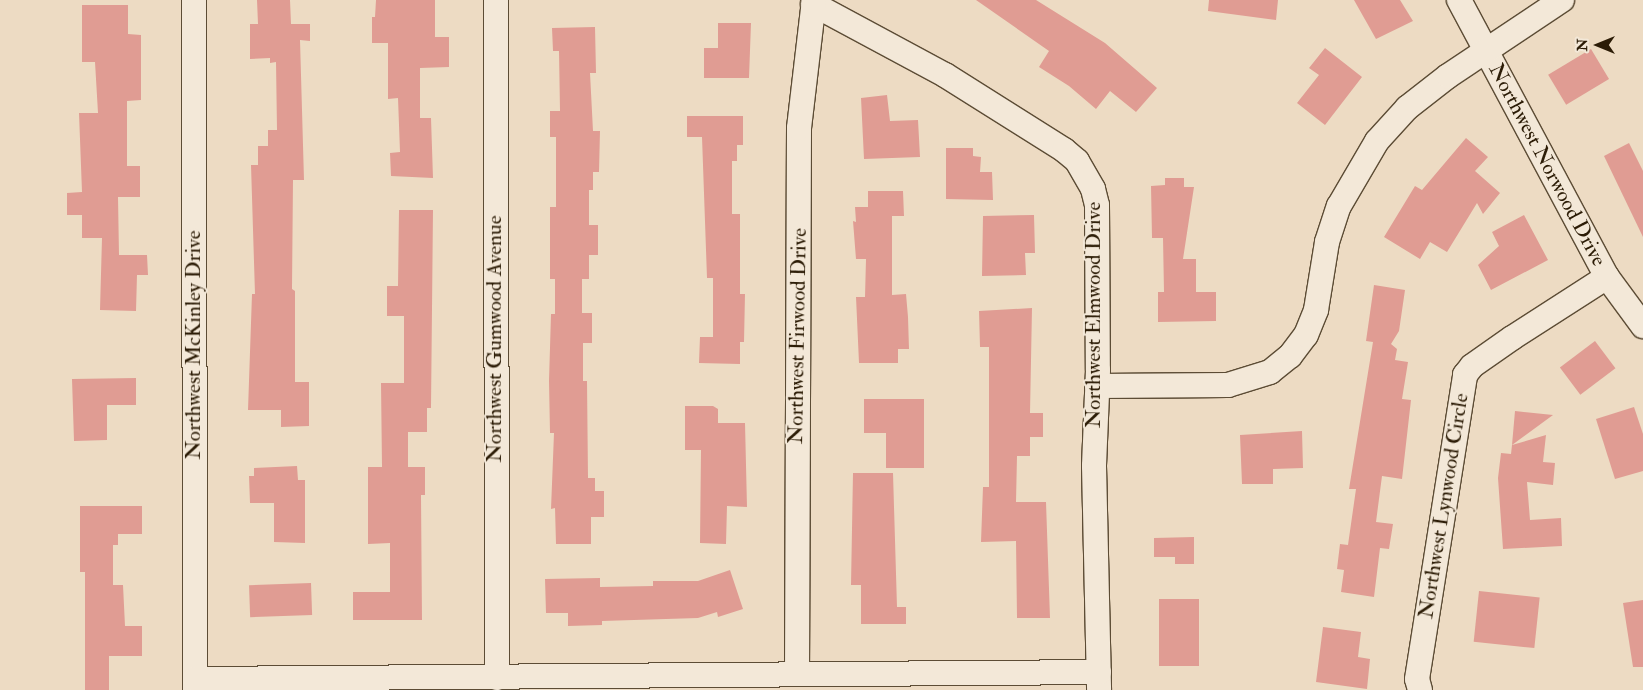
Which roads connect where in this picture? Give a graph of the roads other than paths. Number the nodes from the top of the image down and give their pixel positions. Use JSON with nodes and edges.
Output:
{"nodes":[{"id":1,"x":194,"y":0,"type":"edge"},
{"id":2,"x":496,"y":0,"type":"edge"},
{"id":3,"x":1459,"y":0,"type":"edge"},
{"id":4,"x":1562,"y":0,"type":"edge"},
{"id":5,"x":813,"y":2,"type":"edge"},
{"id":6,"x":1486,"y":49,"type":"junction"},
{"id":7,"x":1607,"y":277,"type":"junction"},
{"id":8,"x":1643,"y":326,"type":"edge"},
{"id":9,"x":1097,"y":386,"type":"junction"},
{"id":10,"x":797,"y":674,"type":"junction"},
{"id":11,"x":497,"y":678,"type":"junction"},
{"id":12,"x":1099,"y":681,"type":"edge"},
{"id":13,"x":195,"y":684,"type":"edge"},
{"id":14,"x":1420,"y":690,"type":"edge"}],
"edges":[{"from":1,"to":13,"type":"street","name":"Northwest McKinley Drive"},
{"from":2,"to":11,"type":"street","name":"Northwest Gumwood Avenue"},
{"from":3,"to":6,"type":"street","name":"Northwest Norwood Drive"},
{"from":4,"to":6,"type":"street"},
{"from":5,"to":9,"type":"street","name":"Northwest Elmwood Drive"},
{"from":5,"to":10,"type":"street","name":"Northwest Firwood Drive"},
{"from":6,"to":7,"type":"street","name":"Northwest Norwood Drive"},
{"from":6,"to":9,"type":"street"},
{"from":7,"to":8,"type":"street","name":"Northwest Norwood Drive"},
{"from":7,"to":14,"type":"street","name":"Northwest Lynwood Circle"},
{"from":9,"to":12,"type":"street","name":"Northwest Elmwood Drive"},
{"from":10,"to":11,"type":"street"},
{"from":10,"to":12,"type":"street"},
{"from":11,"to":13,"type":"street"}]}
